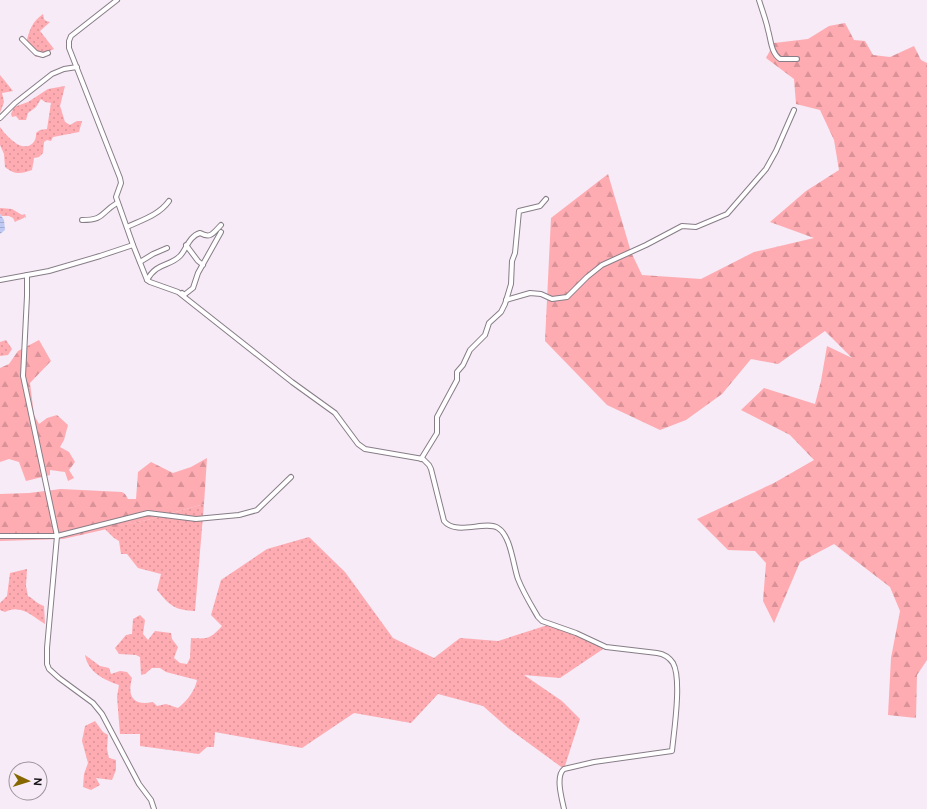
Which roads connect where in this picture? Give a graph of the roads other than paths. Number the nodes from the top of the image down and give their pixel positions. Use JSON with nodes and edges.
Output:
{"nodes":[{"id":1,"x":117,"y":0,"type":"edge"},
{"id":2,"x":759,"y":0,"type":"edge"},
{"id":3,"x":22,"y":39,"type":"dead end"},
{"id":4,"x":48,"y":53,"type":"dead end"},
{"id":5,"x":797,"y":59,"type":"dead end"},
{"id":6,"x":78,"y":68,"type":"junction"},
{"id":7,"x":794,"y":110,"type":"dead end"},
{"id":8,"x":0,"y":118,"type":"edge"},
{"id":9,"x":546,"y":199,"type":"dead end"},
{"id":10,"x":169,"y":201,"type":"dead end"},
{"id":11,"x":117,"y":203,"type":"junction"},
{"id":12,"x":82,"y":220,"type":"dead end"},
{"id":13,"x":220,"y":225,"type":"dead end"},
{"id":14,"x":127,"y":227,"type":"junction"},
{"id":15,"x":221,"y":232,"type":"dead end"},
{"id":16,"x":133,"y":245,"type":"junction"},
{"id":17,"x":186,"y":245,"type":"junction"},
{"id":18,"x":167,"y":248,"type":"dead end"},
{"id":19,"x":140,"y":262,"type":"junction"},
{"id":20,"x":203,"y":265,"type":"junction"},
{"id":21,"x":27,"y":275,"type":"junction"},
{"id":22,"x":0,"y":280,"type":"edge"},
{"id":23,"x":147,"y":280,"type":"junction"},
{"id":24,"x":178,"y":292,"type":"junction"},
{"id":25,"x":506,"y":300,"type":"junction"},
{"id":26,"x":421,"y":459,"type":"junction"},
{"id":27,"x":291,"y":477,"type":"dead end"},
{"id":28,"x":0,"y":536,"type":"edge"},
{"id":29,"x":57,"y":536,"type":"junction"},
{"id":30,"x":154,"y":809,"type":"edge"},
{"id":31,"x":564,"y":809,"type":"edge"}],
"edges":[{"from":1,"to":6,"type":"street"},
{"from":2,"to":5,"type":"street"},
{"from":3,"to":4,"type":"street"},
{"from":6,"to":8,"type":"street"},
{"from":6,"to":11,"type":"street"},
{"from":7,"to":25,"type":"street"},
{"from":9,"to":25,"type":"street"},
{"from":10,"to":14,"type":"street"},
{"from":11,"to":12,"type":"street"},
{"from":11,"to":14,"type":"street"},
{"from":13,"to":17,"type":"street"},
{"from":14,"to":16,"type":"street"},
{"from":15,"to":20,"type":"street"},
{"from":16,"to":19,"type":"street"},
{"from":16,"to":21,"type":"street"},
{"from":17,"to":20,"type":"street"},
{"from":17,"to":23,"type":"street"},
{"from":18,"to":19,"type":"street"},
{"from":19,"to":23,"type":"street"},
{"from":20,"to":24,"type":"street"},
{"from":21,"to":22,"type":"street"},
{"from":21,"to":29,"type":"street"},
{"from":23,"to":24,"type":"street"},
{"from":24,"to":26,"type":"street"},
{"from":25,"to":26,"type":"street"},
{"from":26,"to":31,"type":"street"},
{"from":27,"to":29,"type":"street"},
{"from":28,"to":29,"type":"street"},
{"from":29,"to":30,"type":"street"}]}
